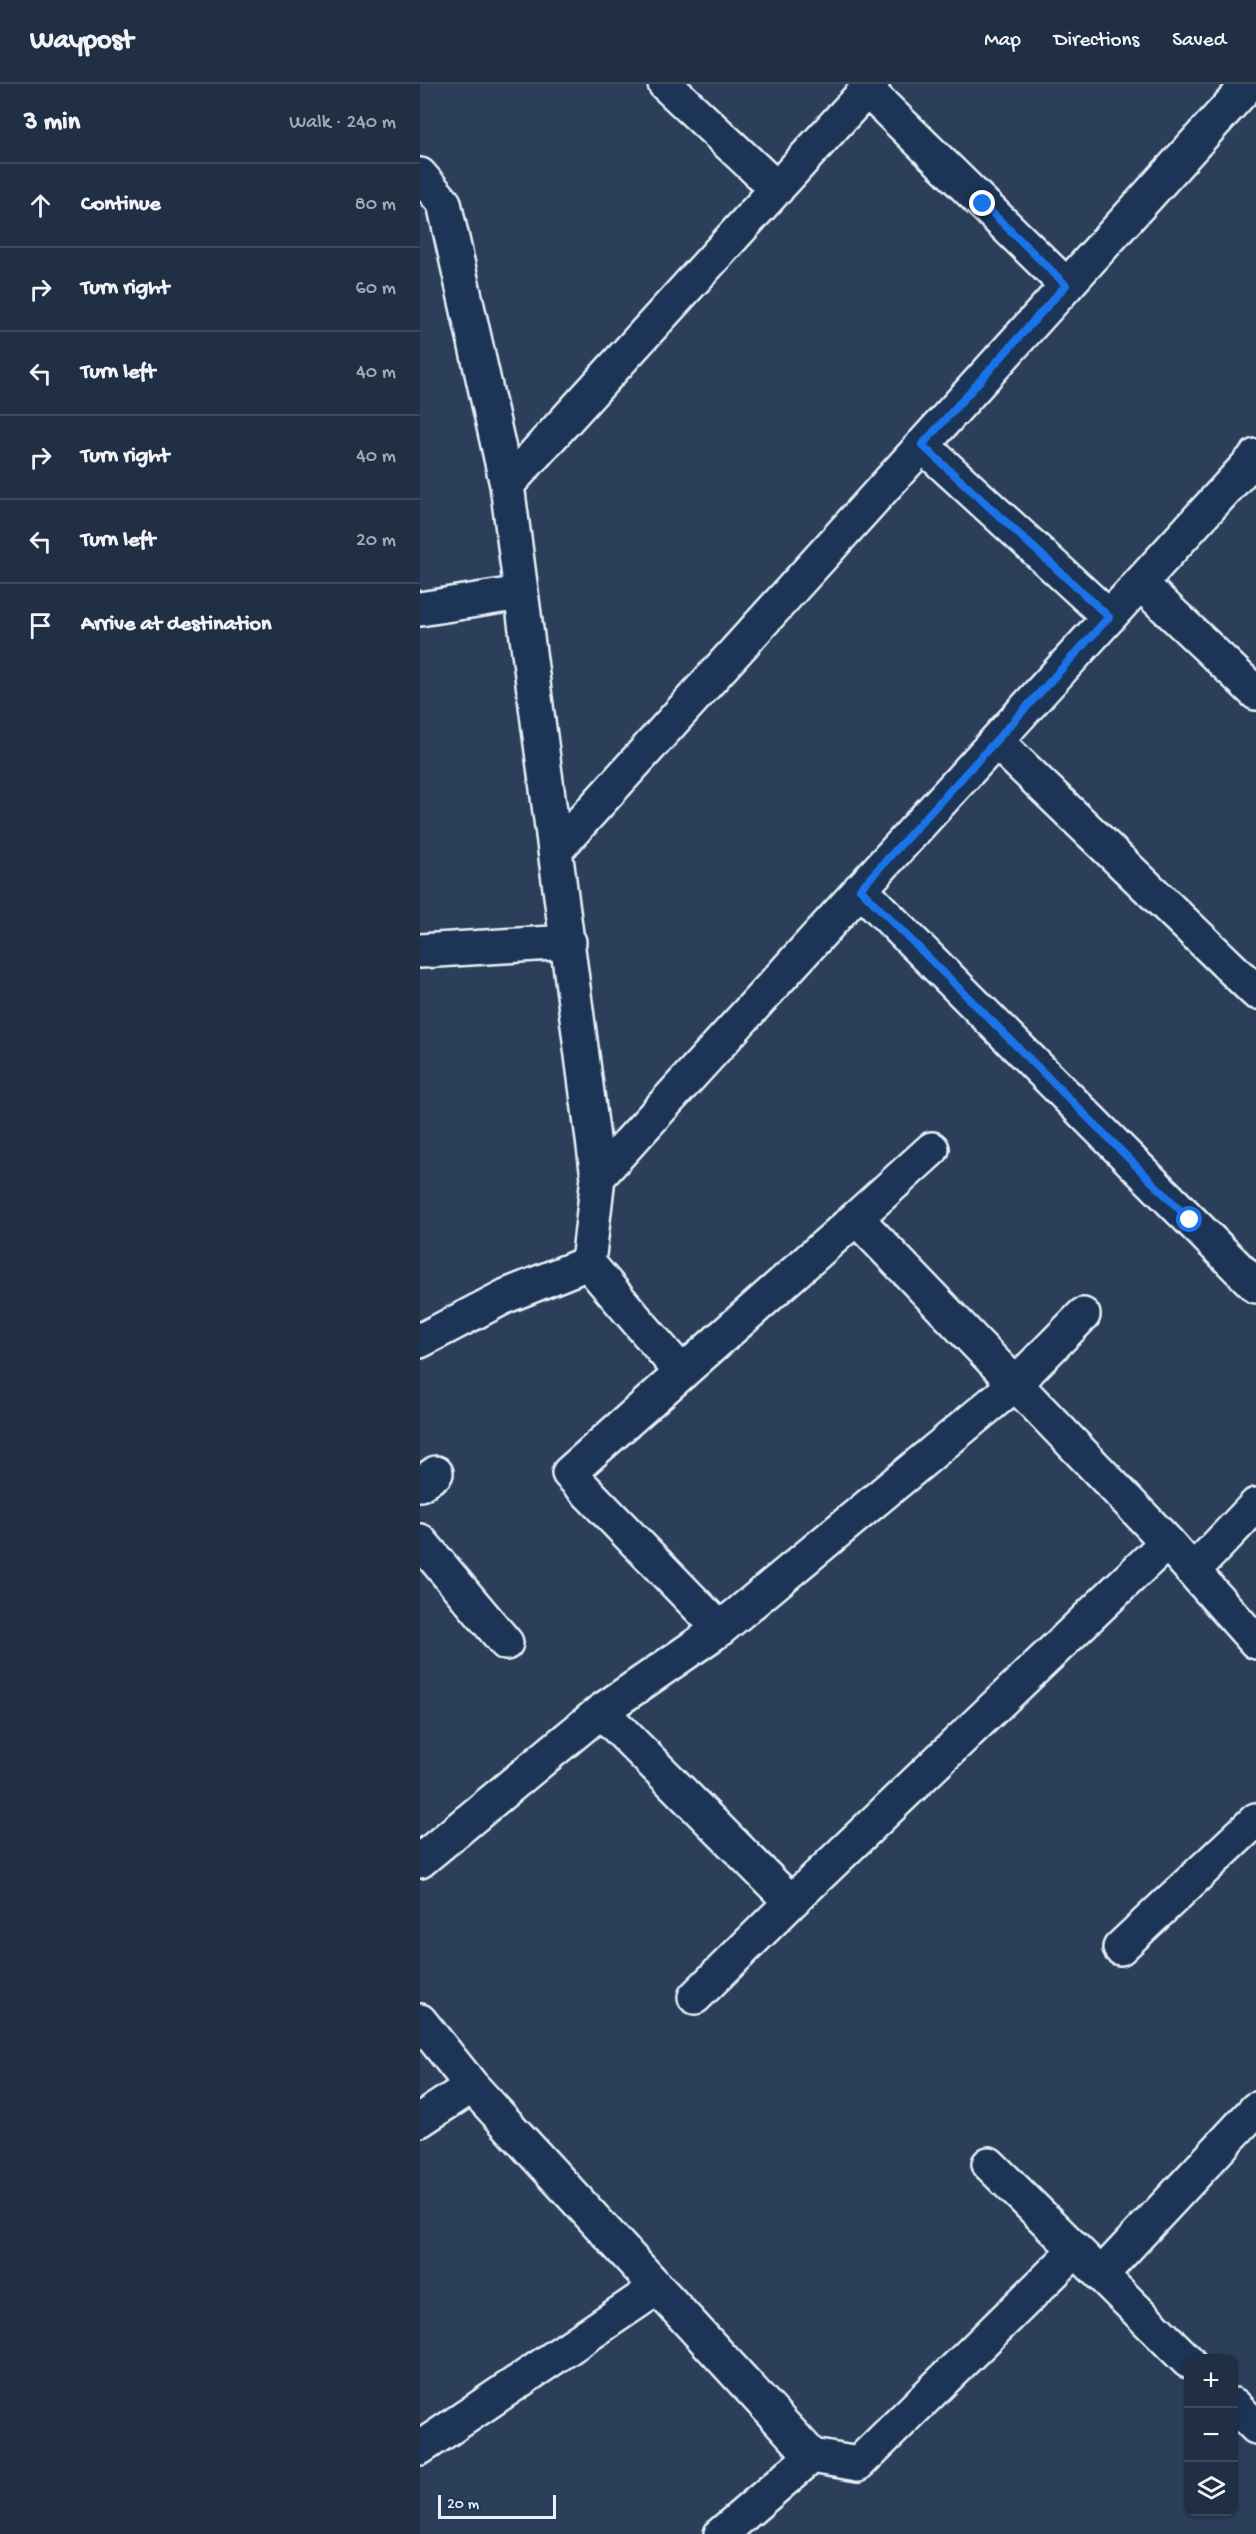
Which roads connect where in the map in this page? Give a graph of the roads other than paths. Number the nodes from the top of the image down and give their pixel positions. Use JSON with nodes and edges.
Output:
{"nodes":[{"id":1,"x":665,"y":84,"type":"edge"},
{"id":2,"x":1249,"y":84,"type":"edge"},
{"id":3,"x":870,"y":87,"type":"edge"},
{"id":4,"x":420,"y":175,"type":"edge"},
{"id":5,"x":777,"y":189,"type":"junction"},
{"id":6,"x":1066,"y":285,"type":"junction"},
{"id":7,"x":922,"y":445,"type":"junction"},
{"id":8,"x":1256,"y":456,"type":"edge"},
{"id":9,"x":507,"y":484,"type":"junction"},
{"id":10,"x":1140,"y":583,"type":"junction"},
{"id":11,"x":521,"y":593,"type":"junction"},
{"id":12,"x":420,"y":609,"type":"edge"},
{"id":13,"x":1109,"y":617,"type":"junction"},
{"id":14,"x":1256,"y":693,"type":"edge"},
{"id":15,"x":996,"y":741,"type":"junction"},
{"id":16,"x":556,"y":850,"type":"junction"},
{"id":17,"x":860,"y":889,"type":"junction"},
{"id":18,"x":569,"y":942,"type":"junction"},
{"id":19,"x":420,"y":951,"type":"edge"},
{"id":20,"x":1256,"y":992,"type":"edge"},
{"id":21,"x":932,"y":1149,"type":"dead end"},
{"id":22,"x":598,"y":1177,"type":"junction"},
{"id":23,"x":856,"y":1218,"type":"junction"},
{"id":24,"x":588,"y":1263,"type":"junction"},
{"id":25,"x":1256,"y":1286,"type":"edge"},
{"id":26,"x":1083,"y":1315,"type":"dead end"},
{"id":27,"x":420,"y":1341,"type":"edge"},
{"id":28,"x":682,"y":1373,"type":"junction"},
{"id":29,"x":1014,"y":1385,"type":"junction"},
{"id":30,"x":1256,"y":1505,"type":"edge"},
{"id":31,"x":420,"y":1541,"type":"edge"},
{"id":32,"x":1167,"y":1542,"type":"junction"},
{"id":33,"x":1193,"y":1571,"type":"junction"},
{"id":34,"x":720,"y":1629,"type":"junction"},
{"id":35,"x":1256,"y":1642,"type":"edge"},
{"id":36,"x":506,"y":1643,"type":"dead end"},
{"id":37,"x":602,"y":1712,"type":"junction"},
{"id":38,"x":1256,"y":1820,"type":"edge"},
{"id":39,"x":420,"y":1861,"type":"edge"},
{"id":40,"x":791,"y":1902,"type":"junction"},
{"id":41,"x":1120,"y":1948,"type":"dead end"},
{"id":42,"x":695,"y":1997,"type":"dead end"},
{"id":43,"x":420,"y":2021,"type":"edge"},
{"id":44,"x":472,"y":2086,"type":"junction"},
{"id":45,"x":1256,"y":2109,"type":"edge"},
{"id":46,"x":420,"y":2120,"type":"edge"},
{"id":47,"x":989,"y":2164,"type":"dead end"},
{"id":48,"x":1076,"y":2250,"type":"junction"},
{"id":49,"x":1101,"y":2275,"type":"junction"},
{"id":50,"x":657,"y":2288,"type":"junction"},
{"id":51,"x":1184,"y":2357,"type":"edge"},
{"id":52,"x":1236,"y":2408,"type":"edge"},
{"id":53,"x":1256,"y":2427,"type":"edge"},
{"id":54,"x":420,"y":2448,"type":"edge"},
{"id":55,"x":812,"y":2456,"type":"junction"},
{"id":56,"x":722,"y":2534,"type":"edge"}],
"edges":[{"from":1,"to":5,"type":"street"},
{"from":2,"to":6,"type":"street"},
{"from":3,"to":5,"type":"street"},
{"from":3,"to":6,"type":"street"},
{"from":4,"to":9,"type":"street"},
{"from":5,"to":9,"type":"street"},
{"from":6,"to":7,"type":"street"},
{"from":7,"to":13,"type":"street"},
{"from":7,"to":16,"type":"street"},
{"from":8,"to":10,"type":"street"},
{"from":9,"to":11,"type":"street"},
{"from":10,"to":13,"type":"street"},
{"from":10,"to":14,"type":"street"},
{"from":11,"to":12,"type":"street"},
{"from":11,"to":16,"type":"street"},
{"from":13,"to":15,"type":"street"},
{"from":15,"to":17,"type":"street"},
{"from":15,"to":20,"type":"street"},
{"from":16,"to":18,"type":"street"},
{"from":17,"to":22,"type":"street"},
{"from":17,"to":25,"type":"street"},
{"from":18,"to":19,"type":"street"},
{"from":18,"to":22,"type":"street"},
{"from":21,"to":23,"type":"street"},
{"from":22,"to":24,"type":"street"},
{"from":23,"to":28,"type":"street"},
{"from":23,"to":29,"type":"street"},
{"from":24,"to":27,"type":"street"},
{"from":24,"to":28,"type":"street"},
{"from":26,"to":29,"type":"street"},
{"from":28,"to":34,"type":"street"},
{"from":29,"to":32,"type":"street"},
{"from":29,"to":34,"type":"street"},
{"from":30,"to":33,"type":"street"},
{"from":31,"to":36,"type":"street"},
{"from":32,"to":33,"type":"street"},
{"from":32,"to":40,"type":"street"},
{"from":33,"to":35,"type":"street"},
{"from":34,"to":37,"type":"street"},
{"from":37,"to":39,"type":"street"},
{"from":37,"to":40,"type":"street"},
{"from":38,"to":41,"type":"street"},
{"from":40,"to":42,"type":"street"},
{"from":43,"to":44,"type":"street"},
{"from":44,"to":46,"type":"street"},
{"from":44,"to":50,"type":"street"},
{"from":45,"to":49,"type":"street"},
{"from":47,"to":48,"type":"street"},
{"from":48,"to":49,"type":"street"},
{"from":48,"to":55,"type":"street"},
{"from":49,"to":51,"type":"street"},
{"from":50,"to":54,"type":"street"},
{"from":50,"to":55,"type":"street"},
{"from":52,"to":53,"type":"street"},
{"from":55,"to":56,"type":"street"}]}
